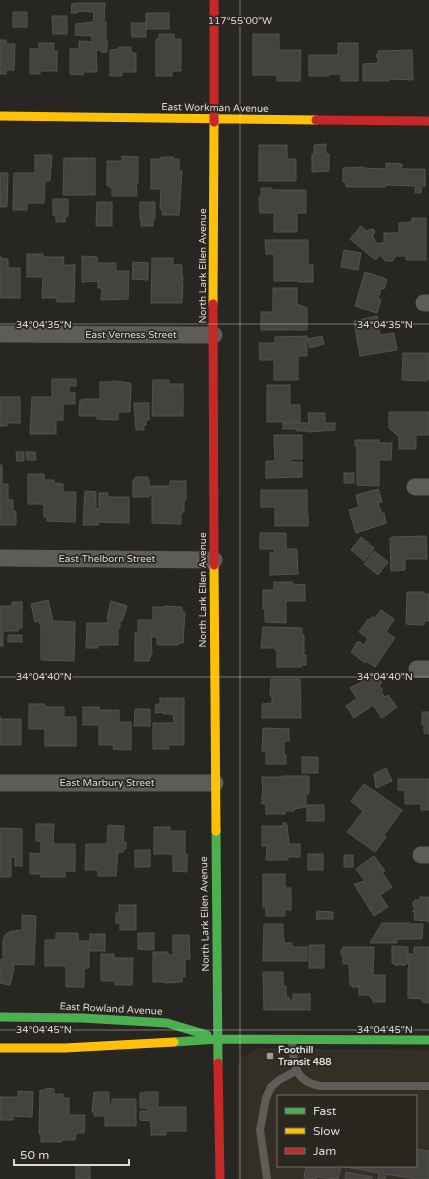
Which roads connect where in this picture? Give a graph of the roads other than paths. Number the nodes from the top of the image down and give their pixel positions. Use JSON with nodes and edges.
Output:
{"nodes":[{"id":1,"x":214,"y":0,"type":"edge"},
{"id":2,"x":0,"y":116,"type":"edge"},
{"id":3,"x":214,"y":119,"type":"junction"},
{"id":4,"x":429,"y":121,"type":"edge"},
{"id":5,"x":0,"y":334,"type":"edge"},
{"id":6,"x":214,"y":335,"type":"junction"},
{"id":7,"x":0,"y":558,"type":"edge"},
{"id":8,"x":214,"y":560,"type":"junction"},
{"id":9,"x":0,"y":783,"type":"edge"},
{"id":10,"x":215,"y":783,"type":"junction"},
{"id":11,"x":0,"y":1017,"type":"edge"},
{"id":12,"x":218,"y":1039,"type":"junction"},
{"id":13,"x":292,"y":1039,"type":"junction"},
{"id":14,"x":429,"y":1040,"type":"edge"},
{"id":15,"x":0,"y":1048,"type":"edge"},
{"id":16,"x":296,"y":1071,"type":"junction"},
{"id":17,"x":429,"y":1086,"type":"edge"},
{"id":18,"x":220,"y":1179,"type":"edge"},
{"id":19,"x":267,"y":1179,"type":"edge"}],
"edges":[{"from":1,"to":3,"type":"street","name":"North Lark Ellen Avenue"},
{"from":2,"to":3,"type":"street","name":"East Workman Avenue"},
{"from":3,"to":4,"type":"street","name":"East Workman Avenue"},
{"from":3,"to":6,"type":"street","name":"North Lark Ellen Avenue"},
{"from":5,"to":6,"type":"street","name":"East Verness Street"},
{"from":6,"to":8,"type":"street","name":"North Lark Ellen Avenue"},
{"from":7,"to":8,"type":"street","name":"East Thelborn Street"},
{"from":8,"to":10,"type":"street","name":"North Lark Ellen Avenue"},
{"from":9,"to":10,"type":"street","name":"East Marbury Street"},
{"from":10,"to":12,"type":"street","name":"North Lark Ellen Avenue"},
{"from":11,"to":12,"type":"street","name":"East Rowland Avenue"},
{"from":12,"to":13,"type":"street","name":"East Rowland Avenue"},
{"from":12,"to":15,"type":"street","name":"East Rowland Avenue"},
{"from":12,"to":18,"type":"street","name":"North Lark Ellen Avenue"},
{"from":13,"to":14,"type":"street","name":"East Rowland Avenue"},
{"from":13,"to":16,"type":"lane"},
{"from":16,"to":17,"type":"lane"},
{"from":16,"to":19,"type":"lane"}]}
